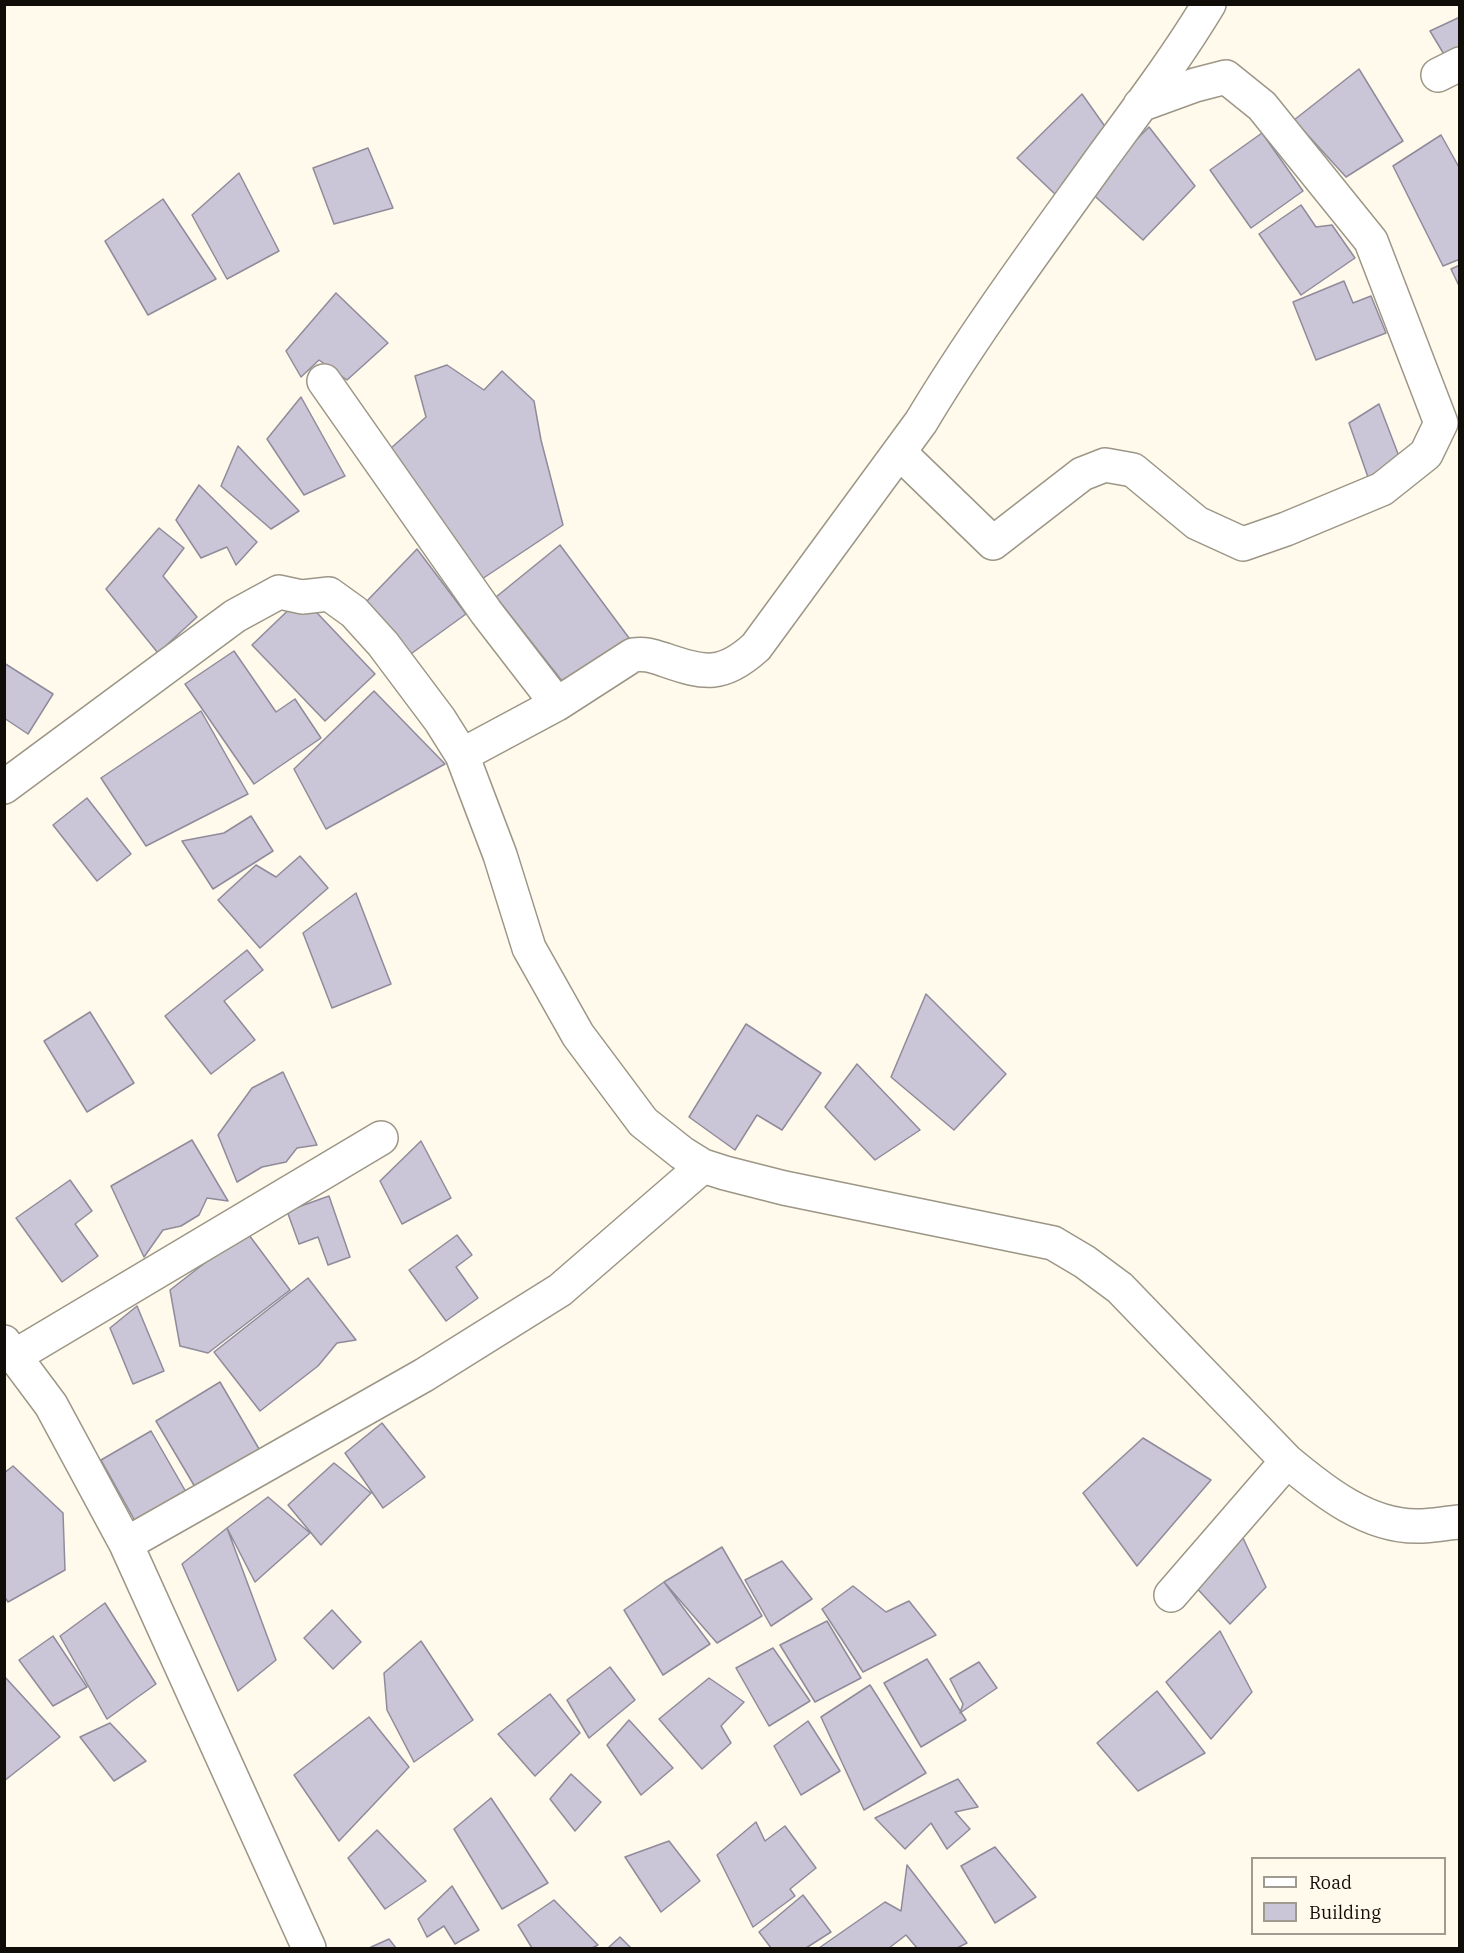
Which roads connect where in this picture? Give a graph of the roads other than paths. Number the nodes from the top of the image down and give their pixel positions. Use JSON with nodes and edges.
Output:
{"nodes":[{"id":1,"x":1209,"y":4,"type":"edge"},
{"id":2,"x":1140,"y":105,"type":"junction"},
{"id":3,"x":324,"y":381,"type":"dead end"},
{"id":4,"x":899,"y":452,"type":"junction"},
{"id":5,"x":557,"y":704,"type":"junction"},
{"id":6,"x":462,"y":755,"type":"junction"},
{"id":7,"x":4,"y":787,"type":"edge"},
{"id":8,"x":381,"y":1138,"type":"dead end"},
{"id":9,"x":703,"y":1166,"type":"junction"},
{"id":10,"x":10,"y":1349,"type":"edge"},
{"id":11,"x":1287,"y":1461,"type":"junction"},
{"id":12,"x":1460,"y":1522,"type":"edge"},
{"id":13,"x":126,"y":1544,"type":"junction"},
{"id":14,"x":1171,"y":1595,"type":"dead end"},
{"id":15,"x":309,"y":1948,"type":"edge"}],
"edges":[{"from":1,"to":2,"type":"street"},
{"from":2,"to":4,"type":"street"},
{"from":2,"to":4,"type":"street"},
{"from":3,"to":5,"type":"street"},
{"from":4,"to":5,"type":"street"},
{"from":5,"to":6,"type":"street"},
{"from":6,"to":7,"type":"street"},
{"from":6,"to":9,"type":"street"},
{"from":8,"to":10,"type":"street"},
{"from":9,"to":11,"type":"street"},
{"from":9,"to":13,"type":"street"},
{"from":10,"to":13,"type":"street"},
{"from":11,"to":12,"type":"street"},
{"from":11,"to":14,"type":"street"},
{"from":13,"to":15,"type":"street"}]}
